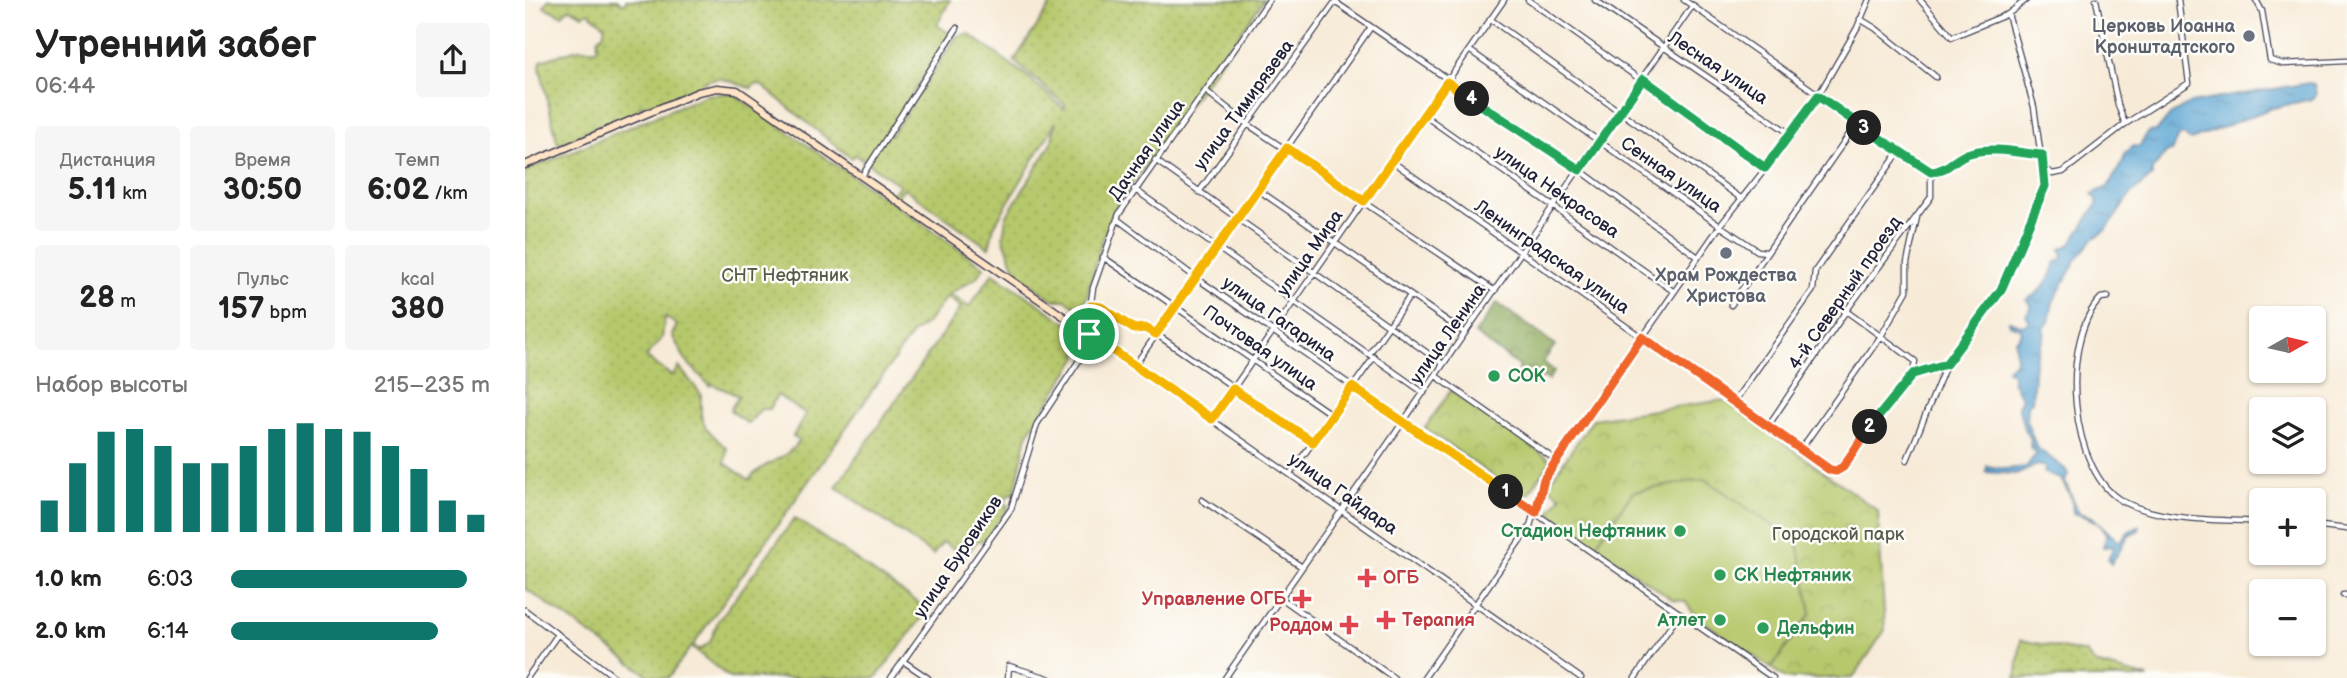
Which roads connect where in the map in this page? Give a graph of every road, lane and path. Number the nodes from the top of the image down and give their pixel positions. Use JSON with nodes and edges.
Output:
{"nodes":[{"id":1,"x":1269,"y":0,"type":"edge"},
{"id":2,"x":1504,"y":0,"type":"edge"},
{"id":3,"x":1528,"y":0,"type":"edge"},
{"id":4,"x":1595,"y":0,"type":"edge"},
{"id":5,"x":1684,"y":0,"type":"edge"},
{"id":6,"x":1869,"y":0,"type":"edge"},
{"id":7,"x":1920,"y":0,"type":"edge"},
{"id":8,"x":2026,"y":0,"type":"edge"},
{"id":9,"x":2096,"y":0,"type":"edge"},
{"id":10,"x":2178,"y":0,"type":"edge"},
{"id":11,"x":2256,"y":0,"type":"edge"},
{"id":12,"x":1336,"y":1,"type":"edge"},
{"id":13,"x":1693,"y":5,"type":"junction"},
{"id":14,"x":2008,"y":14,"type":"junction"},
{"id":15,"x":1490,"y":19,"type":"junction"},
{"id":16,"x":1860,"y":19,"type":"junction"},
{"id":17,"x":1371,"y":27,"type":"junction"},
{"id":18,"x":957,"y":28,"type":"dead end"},
{"id":19,"x":1664,"y":48,"type":"junction"},
{"id":20,"x":1469,"y":50,"type":"junction"},
{"id":21,"x":2347,"y":61,"type":"edge"},
{"id":22,"x":1936,"y":77,"type":"dead end"},
{"id":23,"x":1643,"y":79,"type":"junction"},
{"id":24,"x":1447,"y":82,"type":"junction"},
{"id":25,"x":1206,"y":91,"type":"junction"},
{"id":26,"x":1818,"y":96,"type":"junction"},
{"id":27,"x":1621,"y":111,"type":"junction"},
{"id":28,"x":1425,"y":116,"type":"junction"},
{"id":29,"x":1246,"y":123,"type":"junction"},
{"id":30,"x":1857,"y":123,"type":"junction"},
{"id":31,"x":2125,"y":124,"type":"junction"},
{"id":32,"x":1792,"y":135,"type":"junction"},
{"id":33,"x":1600,"y":141,"type":"junction"},
{"id":34,"x":1287,"y":148,"type":"junction"},
{"id":35,"x":1899,"y":152,"type":"junction"},
{"id":36,"x":2042,"y":155,"type":"junction"},
{"id":37,"x":1155,"y":160,"type":"junction"},
{"id":38,"x":1391,"y":160,"type":"junction"},
{"id":39,"x":525,"y":165,"type":"edge"},
{"id":40,"x":1765,"y":168,"type":"junction"},
{"id":41,"x":2045,"y":168,"type":"junction"},
{"id":42,"x":1580,"y":170,"type":"junction"},
{"id":43,"x":1931,"y":172,"type":"junction"},
{"id":44,"x":862,"y":176,"type":"junction"},
{"id":45,"x":1135,"y":189,"type":"junction"},
{"id":46,"x":1257,"y":189,"type":"junction"},
{"id":47,"x":1199,"y":192,"type":"junction"},
{"id":48,"x":1742,"y":199,"type":"junction"},
{"id":49,"x":1364,"y":201,"type":"junction"},
{"id":50,"x":1555,"y":207,"type":"junction"},
{"id":51,"x":1917,"y":215,"type":"junction"},
{"id":52,"x":1236,"y":218,"type":"junction"},
{"id":53,"x":1117,"y":219,"type":"junction"},
{"id":54,"x":1720,"y":226,"type":"junction"},
{"id":55,"x":1334,"y":243,"type":"junction"},
{"id":56,"x":1216,"y":247,"type":"junction"},
{"id":57,"x":1766,"y":252,"type":"junction"},
{"id":58,"x":1521,"y":253,"type":"junction"},
{"id":59,"x":1103,"y":257,"type":"junction"},
{"id":60,"x":1698,"y":257,"type":"junction"},
{"id":61,"x":1315,"y":272,"type":"junction"},
{"id":62,"x":1195,"y":277,"type":"junction"},
{"id":63,"x":1495,"y":292,"type":"junction"},
{"id":64,"x":1674,"y":292,"type":"junction"},
{"id":65,"x":1410,"y":296,"type":"junction"},
{"id":66,"x":2108,"y":297,"type":"dead end"},
{"id":67,"x":1294,"y":301,"type":"junction"},
{"id":68,"x":1731,"y":305,"type":"dead end"},
{"id":69,"x":1091,"y":306,"type":"junction"},
{"id":70,"x":1175,"y":306,"type":"junction"},
{"id":71,"x":1846,"y":311,"type":"junction"},
{"id":72,"x":1388,"y":327,"type":"junction"},
{"id":73,"x":1273,"y":331,"type":"junction"},
{"id":74,"x":1465,"y":333,"type":"junction"},
{"id":75,"x":1089,"y":334,"type":"junction"},
{"id":76,"x":1156,"y":334,"type":"junction"},
{"id":77,"x":1881,"y":336,"type":"junction"},
{"id":78,"x":1642,"y":337,"type":"junction"},
{"id":79,"x":1371,"y":356,"type":"junction"},
{"id":80,"x":1253,"y":360,"type":"junction"},
{"id":81,"x":1443,"y":364,"type":"junction"},
{"id":82,"x":1946,"y":364,"type":"junction"},
{"id":83,"x":1135,"y":365,"type":"junction"},
{"id":84,"x":1913,"y":374,"type":"junction"},
{"id":85,"x":1436,"y":376,"type":"junction"},
{"id":86,"x":1352,"y":387,"type":"junction"},
{"id":87,"x":1233,"y":389,"type":"junction"},
{"id":88,"x":1423,"y":393,"type":"junction"},
{"id":89,"x":1734,"y":402,"type":"junction"},
{"id":90,"x":1332,"y":415,"type":"junction"},
{"id":91,"x":1212,"y":419,"type":"junction"},
{"id":92,"x":1404,"y":422,"type":"junction"},
{"id":93,"x":1768,"y":426,"type":"junction"},
{"id":94,"x":1313,"y":442,"type":"junction"},
{"id":95,"x":1801,"y":449,"type":"junction"},
{"id":96,"x":1907,"y":460,"type":"dead end"},
{"id":97,"x":1557,"y":461,"type":"junction"},
{"id":98,"x":1290,"y":474,"type":"junction"},
{"id":99,"x":1202,"y":500,"type":"dead end"},
{"id":100,"x":1341,"y":511,"type":"junction"},
{"id":101,"x":1536,"y":512,"type":"junction"},
{"id":102,"x":2249,"y":521,"type":"edge"},
{"id":103,"x":2326,"y":527,"type":"edge"},
{"id":104,"x":2347,"y":529,"type":"edge"},
{"id":105,"x":1302,"y":567,"type":"junction"},
{"id":106,"x":1281,"y":598,"type":"junction"},
{"id":107,"x":1476,"y":604,"type":"junction"},
{"id":108,"x":525,"y":610,"type":"edge"},
{"id":109,"x":1680,"y":613,"type":"junction"},
{"id":110,"x":558,"y":634,"type":"junction"},
{"id":111,"x":903,"y":662,"type":"junction"},
{"id":112,"x":527,"y":678,"type":"edge"},
{"id":113,"x":616,"y":678,"type":"edge"},
{"id":114,"x":891,"y":678,"type":"edge"},
{"id":115,"x":928,"y":678,"type":"edge"},
{"id":116,"x":1008,"y":678,"type":"edge"},
{"id":117,"x":1048,"y":678,"type":"edge"},
{"id":118,"x":1225,"y":678,"type":"edge"},
{"id":119,"x":1394,"y":678,"type":"edge"},
{"id":120,"x":1424,"y":678,"type":"edge"},
{"id":121,"x":1581,"y":678,"type":"edge"},
{"id":122,"x":1635,"y":678,"type":"edge"},
{"id":123,"x":1773,"y":678,"type":"edge"}],
"edges":[{"from":1,"to":25,"type":"street","name":"Дачная улица"},
{"from":2,"to":15,"type":"street","name":"улица Мира"},
{"from":3,"to":23,"type":"street"},
{"from":4,"to":19,"type":"street","name":"Лесная улица"},
{"from":5,"to":13,"type":"street"},
{"from":6,"to":16,"type":"street"},
{"from":7,"to":14,"type":"street"},
{"from":8,"to":14,"type":"street"},
{"from":9,"to":31,"type":"street"},
{"from":10,"to":31,"type":"street"},
{"from":11,"to":21,"type":"street"},
{"from":12,"to":17,"type":"street"},
{"from":12,"to":29,"type":"street","name":"улица Тимирязева"},
{"from":13,"to":19,"type":"street","name":"улица Ленина"},
{"from":13,"to":26,"type":"street"},
{"from":14,"to":36,"type":"street"},
{"from":15,"to":20,"type":"street","name":"улица Мира"},
{"from":15,"to":27,"type":"street"},
{"from":16,"to":22,"type":"street"},
{"from":16,"to":26,"type":"street"},
{"from":17,"to":24,"type":"street"},
{"from":17,"to":34,"type":"street"},
{"from":18,"to":44,"type":"street"},
{"from":19,"to":23,"type":"street","name":"улица Ленина"},
{"from":19,"to":32,"type":"street","name":"Лесная улица"},
{"from":20,"to":24,"type":"street","name":"улица Мира"},
{"from":20,"to":33,"type":"street","name":"Сенная улица"},
{"from":23,"to":27,"type":"street","name":"улица Ленина"},
{"from":23,"to":40,"type":"street"},
{"from":24,"to":28,"type":"street","name":"улица Мира"},
{"from":24,"to":42,"type":"street"},
{"from":25,"to":29,"type":"street"},
{"from":25,"to":37,"type":"street","name":"Дачная улица"},
{"from":26,"to":30,"type":"street"},
{"from":26,"to":32,"type":"street"},
{"from":27,"to":33,"type":"street","name":"улица Ленина"},
{"from":27,"to":48,"type":"street"},
{"from":28,"to":38,"type":"street","name":"улица Мира"},
{"from":28,"to":50,"type":"street","name":"улица Некрасова"},
{"from":29,"to":34,"type":"street"},
{"from":29,"to":47,"type":"street","name":"улица Тимирязева"},
{"from":30,"to":35,"type":"street"},
{"from":30,"to":57,"type":"street"},
{"from":31,"to":41,"type":"street"},
{"from":32,"to":40,"type":"street"},
{"from":33,"to":42,"type":"street","name":"улица Ленина"},
{"from":33,"to":54,"type":"street","name":"Сенная улица"},
{"from":34,"to":46,"type":"street"},
{"from":34,"to":49,"type":"street"},
{"from":35,"to":43,"type":"street"},
{"from":35,"to":89,"type":"street"},
{"from":36,"to":41,"type":"street"},
{"from":36,"to":43,"type":"street"},
{"from":37,"to":45,"type":"street","name":"Дачная улица"},
{"from":37,"to":47,"type":"street"},
{"from":38,"to":49,"type":"street","name":"улица Мира"},
{"from":38,"to":58,"type":"street","name":"Ленинградская улица"},
{"from":39,"to":44,"type":"street"},
{"from":40,"to":48,"type":"street"},
{"from":41,"to":82,"type":"street"},
{"from":42,"to":50,"type":"street","name":"улица Ленина"},
{"from":42,"to":60,"type":"street"},
{"from":43,"to":51,"type":"street","name":"4-й Северный проезд"},
{"from":44,"to":75,"type":"street"},
{"from":45,"to":53,"type":"street","name":"Дачная улица"},
{"from":45,"to":56,"type":"street"},
{"from":46,"to":52,"type":"street"},
{"from":46,"to":55,"type":"street"},
{"from":47,"to":52,"type":"street"},
{"from":48,"to":54,"type":"street"},
{"from":49,"to":55,"type":"street","name":"улица Мира"},
{"from":49,"to":63,"type":"street"},
{"from":50,"to":58,"type":"street","name":"улица Ленина"},
{"from":50,"to":64,"type":"street","name":"улица Некрасова"},
{"from":51,"to":71,"type":"street","name":"4-й Северный проезд"},
{"from":51,"to":77,"type":"street"},
{"from":52,"to":56,"type":"street"},
{"from":52,"to":61,"type":"street"},
{"from":53,"to":59,"type":"street","name":"Дачная улица"},
{"from":53,"to":62,"type":"street","name":"улица Гагарина"},
{"from":54,"to":57,"type":"street","name":"Сенная улица"},
{"from":54,"to":60,"type":"street"},
{"from":55,"to":61,"type":"street","name":"улица Мира"},
{"from":55,"to":65,"type":"street"},
{"from":56,"to":62,"type":"street"},
{"from":56,"to":67,"type":"street"},
{"from":57,"to":68,"type":"street"},
{"from":58,"to":63,"type":"street","name":"улица Ленина"},
{"from":58,"to":78,"type":"street","name":"Ленинградская улица"},
{"from":59,"to":69,"type":"street","name":"Дачная улица"},
{"from":59,"to":70,"type":"street","name":"Почтовая улица"},
{"from":60,"to":64,"type":"street"},
{"from":61,"to":67,"type":"street","name":"улица Мира"},
{"from":61,"to":72,"type":"street"},
{"from":62,"to":70,"type":"street"},
{"from":62,"to":73,"type":"street","name":"улица Гагарина"},
{"from":63,"to":74,"type":"street","name":"улица Ленина"},
{"from":64,"to":78,"type":"street"},
{"from":65,"to":72,"type":"street"},
{"from":65,"to":74,"type":"street"},
{"from":66,"to":102,"type":"street"},
{"from":67,"to":73,"type":"street","name":"улица Мира"},
{"from":67,"to":79,"type":"street"},
{"from":69,"to":75,"type":"street","name":"Дачная улица"},
{"from":69,"to":76,"type":"street"},
{"from":70,"to":76,"type":"street"},
{"from":70,"to":80,"type":"street","name":"Почтовая улица"},
{"from":71,"to":77,"type":"street"},
{"from":71,"to":93,"type":"street","name":"4-й Северный проезд"},
{"from":72,"to":79,"type":"street"},
{"from":72,"to":81,"type":"street"},
{"from":73,"to":80,"type":"street","name":"улица Мира"},
{"from":73,"to":86,"type":"street","name":"улица Гагарина"},
{"from":74,"to":81,"type":"street","name":"улица Ленина"},
{"from":75,"to":83,"type":"street","name":"улица Гайдара"},
{"from":75,"to":111,"type":"street","name":"улица Буровиков"},
{"from":76,"to":83,"type":"street"},
{"from":76,"to":87,"type":"street"},
{"from":77,"to":84,"type":"street"},
{"from":77,"to":95,"type":"street"},
{"from":78,"to":89,"type":"street","name":"Ленинградская улица"},
{"from":78,"to":97,"type":"street"},
{"from":79,"to":86,"type":"street"},
{"from":79,"to":88,"type":"street"},
{"from":80,"to":87,"type":"street","name":"улица Мира"},
{"from":80,"to":90,"type":"street","name":"Почтовая улица"},
{"from":81,"to":85,"type":"street","name":"улица Ленина"},
{"from":82,"to":84,"type":"street"},
{"from":82,"to":96,"type":"street"},
{"from":83,"to":91,"type":"street","name":"улица Гайдара"},
{"from":84,"to":95,"type":"street","name":"Ленинградская улица"},
{"from":85,"to":88,"type":"street","name":"улица Ленина"},
{"from":85,"to":97,"type":"street"},
{"from":86,"to":90,"type":"street"},
{"from":86,"to":92,"type":"street","name":"улица Гагарина"},
{"from":87,"to":91,"type":"street","name":"улица Мира"},
{"from":87,"to":94,"type":"street"},
{"from":88,"to":92,"type":"street","name":"улица Ленина"},
{"from":89,"to":93,"type":"street","name":"Ленинградская улица"},
{"from":90,"to":94,"type":"street"},
{"from":91,"to":98,"type":"street","name":"улица Гайдара"},
{"from":92,"to":100,"type":"street","name":"улица Ленина"},
{"from":92,"to":101,"type":"street","name":"улица Гагарина"},
{"from":93,"to":95,"type":"street","name":"Ленинградская улица"},
{"from":94,"to":98,"type":"street"},
{"from":97,"to":101,"type":"street"},
{"from":98,"to":100,"type":"street","name":"улица Гайдара"},
{"from":99,"to":105,"type":"street"},
{"from":100,"to":105,"type":"street","name":"улица Ленина"},
{"from":100,"to":107,"type":"street","name":"улица Гайдара"},
{"from":101,"to":107,"type":"street"},
{"from":101,"to":109,"type":"street","name":"улица Гагарина"},
{"from":103,"to":104,"type":"street"},
{"from":105,"to":106,"type":"street","name":"улица Ленина"},
{"from":106,"to":118,"type":"street","name":"улица Ленина"},
{"from":106,"to":119,"type":"street"},
{"from":107,"to":120,"type":"street"},
{"from":107,"to":121,"type":"street","name":"улица Гайдара"},
{"from":108,"to":110,"type":"street"},
{"from":109,"to":122,"type":"street"},
{"from":109,"to":123,"type":"street","name":"улица Гагарина"},
{"from":110,"to":112,"type":"street"},
{"from":110,"to":113,"type":"street"},
{"from":111,"to":114,"type":"street","name":"улица Буровиков"},
{"from":111,"to":115,"type":"street"},
{"from":116,"to":117,"type":"street"}]}
